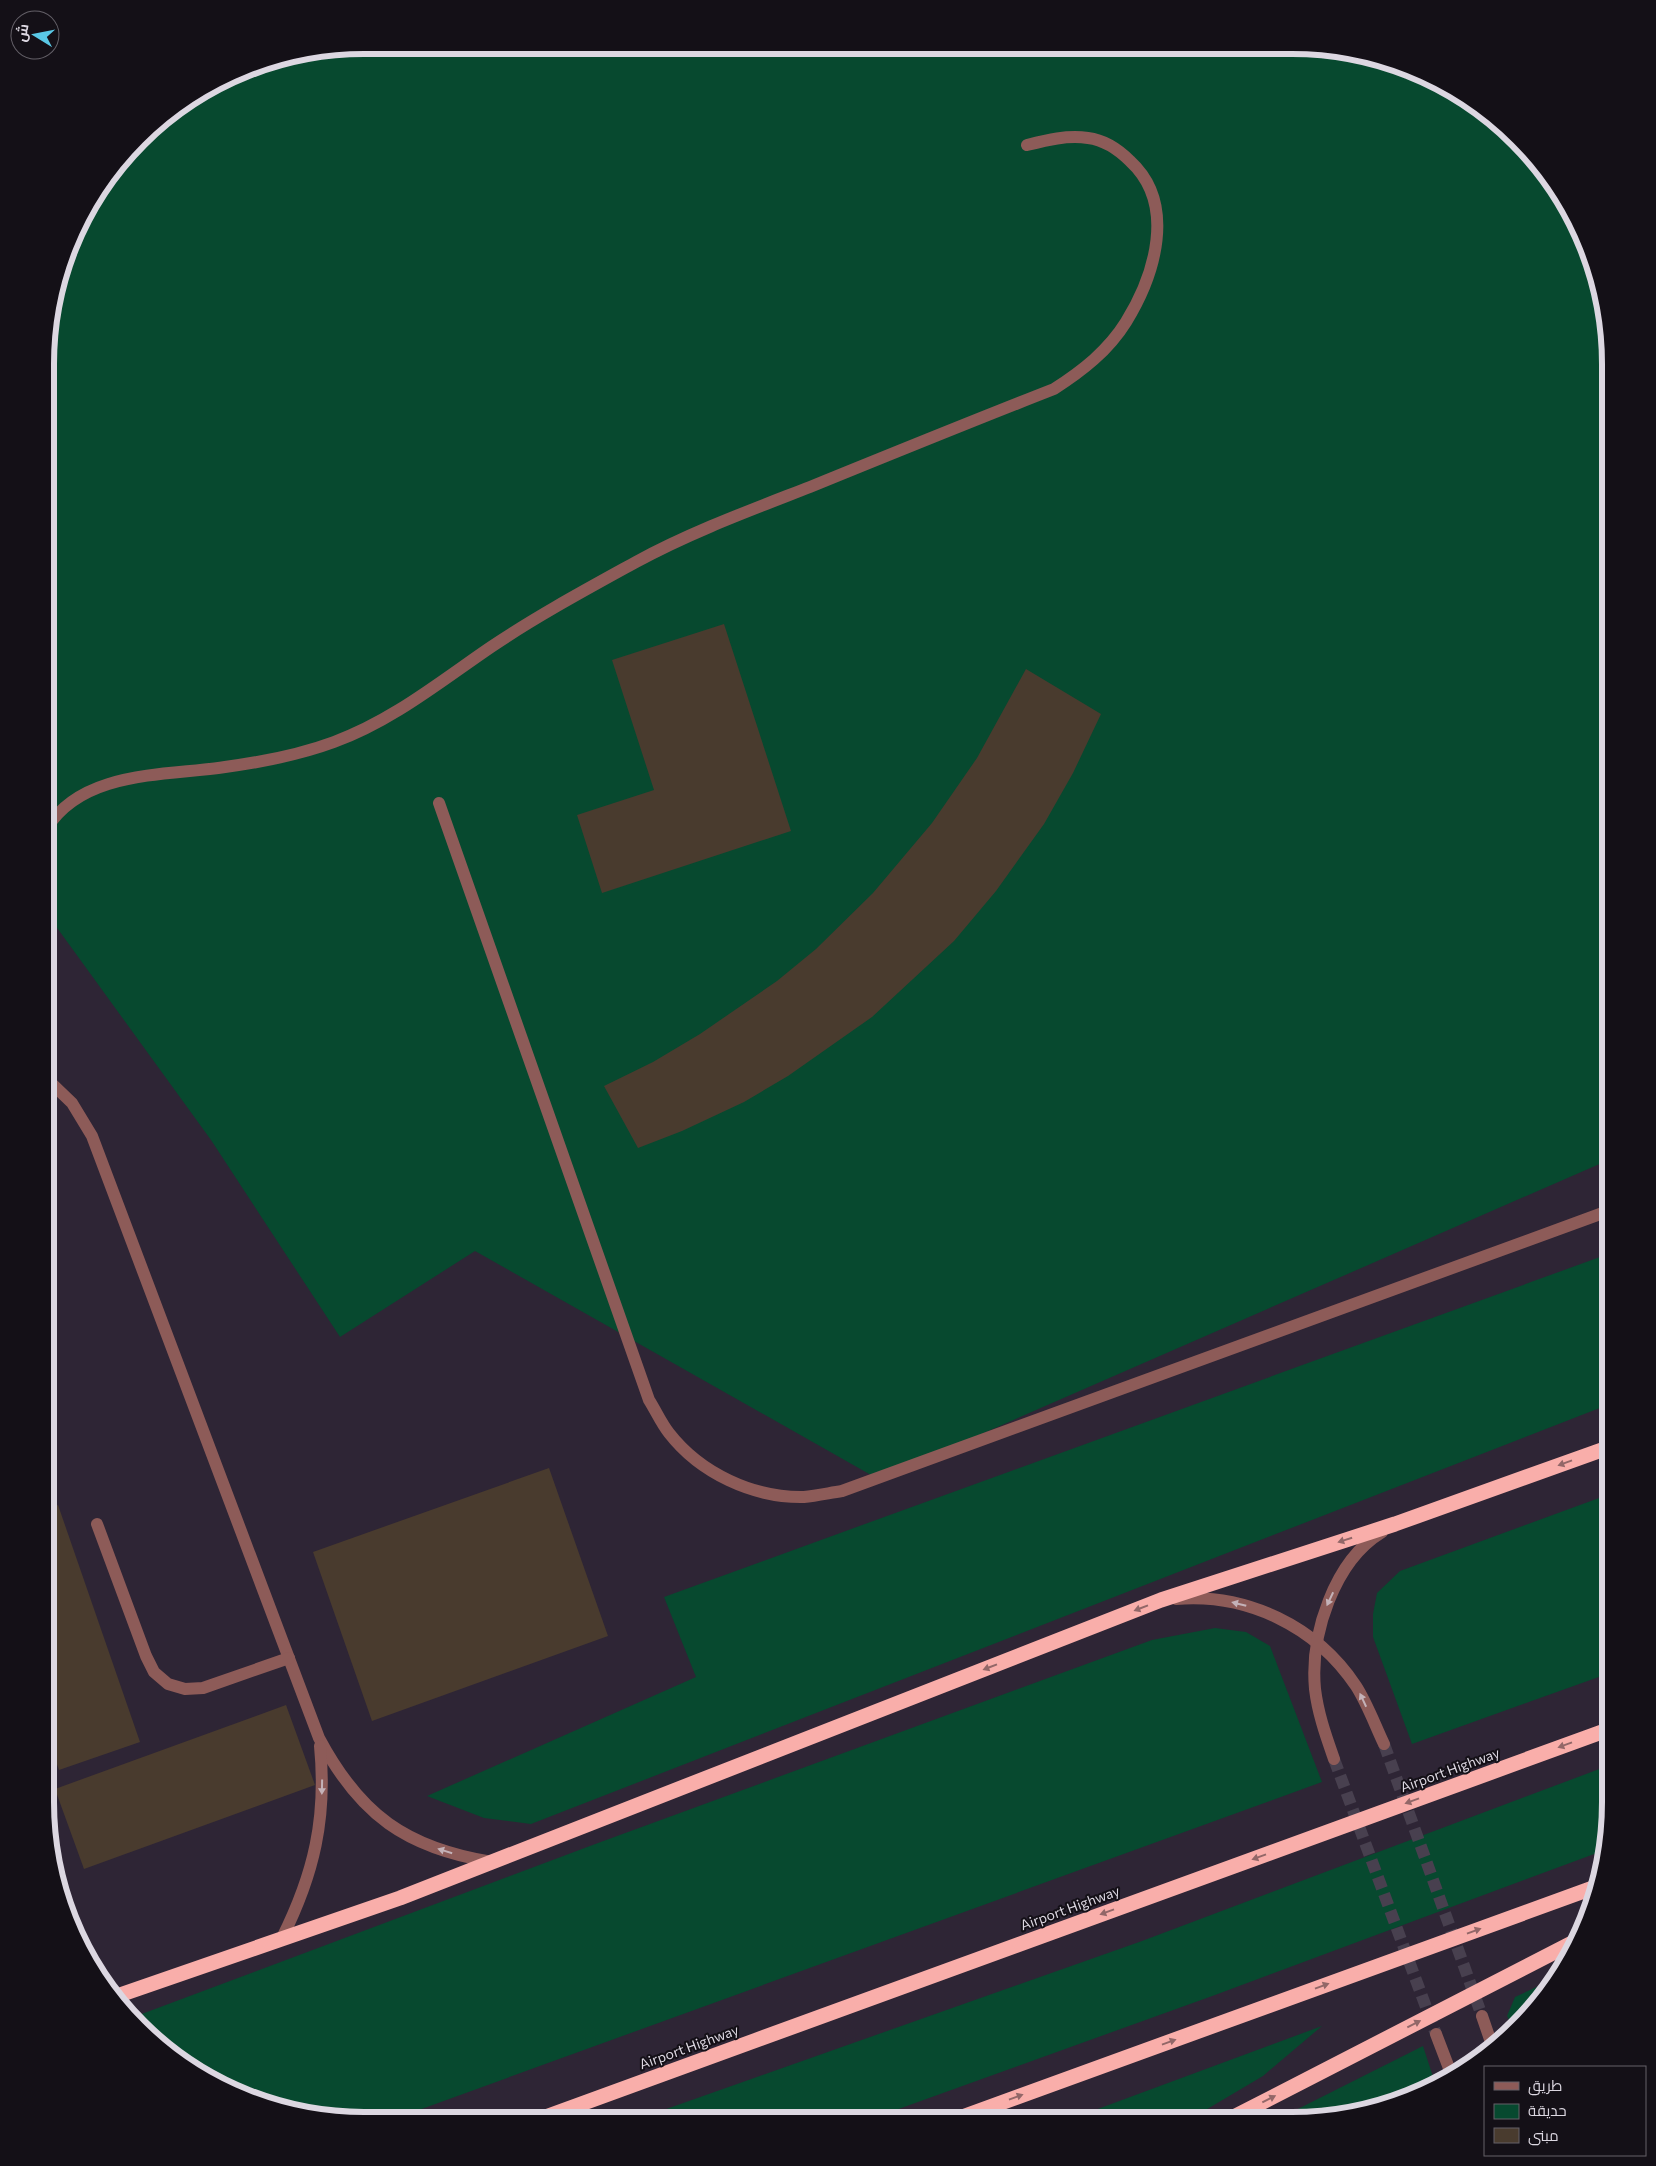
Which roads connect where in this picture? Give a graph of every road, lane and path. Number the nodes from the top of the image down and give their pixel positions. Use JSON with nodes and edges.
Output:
{"nodes":[{"id":1,"x":1027,"y":144,"type":"dead end"},
{"id":2,"x":439,"y":803,"type":"dead end"},
{"id":3,"x":54,"y":821,"type":"edge"},
{"id":4,"x":54,"y":1086,"type":"edge"},
{"id":5,"x":1602,"y":1213,"type":"edge"},
{"id":6,"x":1602,"y":1450,"type":"edge"},
{"id":7,"x":97,"y":1524,"type":"dead end"},
{"id":8,"x":1395,"y":1524,"type":"junction"},
{"id":9,"x":1161,"y":1600,"type":"junction"},
{"id":10,"x":1317,"y":1640,"type":"junction"},
{"id":11,"x":289,"y":1658,"type":"junction"},
{"id":12,"x":1602,"y":1731,"type":"edge"},
{"id":13,"x":319,"y":1738,"type":"junction"},
{"id":14,"x":1384,"y":1744,"type":"tunnel mouth"},
{"id":15,"x":1334,"y":1759,"type":"tunnel mouth"},
{"id":16,"x":492,"y":1862,"type":"junction"},
{"id":17,"x":1590,"y":1889,"type":"edge"},
{"id":18,"x":282,"y":1938,"type":"junction"},
{"id":19,"x":1567,"y":1946,"type":"edge"},
{"id":20,"x":122,"y":1995,"type":"edge"},
{"id":21,"x":1482,"y":2016,"type":"tunnel mouth"},
{"id":22,"x":1436,"y":2034,"type":"tunnel mouth"},
{"id":23,"x":1490,"y":2040,"type":"edge"},
{"id":24,"x":1450,"y":2069,"type":"edge"},
{"id":25,"x":559,"y":2112,"type":"edge"},
{"id":26,"x":976,"y":2112,"type":"edge"},
{"id":27,"x":1244,"y":2112,"type":"edge"}],
"edges":[{"from":1,"to":3,"type":"lane"},
{"from":2,"to":5,"type":"lane"},
{"from":4,"to":11,"type":"lane"},
{"from":6,"to":8,"type":"highway","one_way":true},
{"from":7,"to":11,"type":"lane"},
{"from":8,"to":9,"type":"highway","one_way":true},
{"from":8,"to":10,"type":"lane","one_way":true},
{"from":10,"to":9,"type":"lane","one_way":true},
{"from":9,"to":16,"type":"highway","one_way":true},
{"from":14,"to":10,"type":"lane","one_way":true},
{"from":10,"to":15,"type":"lane"},
{"from":11,"to":13,"type":"lane"},
{"from":12,"to":25,"type":"highway","name":"Airport Highway","one_way":true},
{"from":16,"to":13,"type":"lane","one_way":true},
{"from":13,"to":18,"type":"lane","one_way":true},
{"from":16,"to":18,"type":"highway"},
{"from":26,"to":17,"type":"highway","one_way":true},
{"from":18,"to":20,"type":"highway"},
{"from":27,"to":19,"type":"highway","one_way":true},
{"from":21,"to":23,"type":"lane"},
{"from":22,"to":24,"type":"lane"}]}
